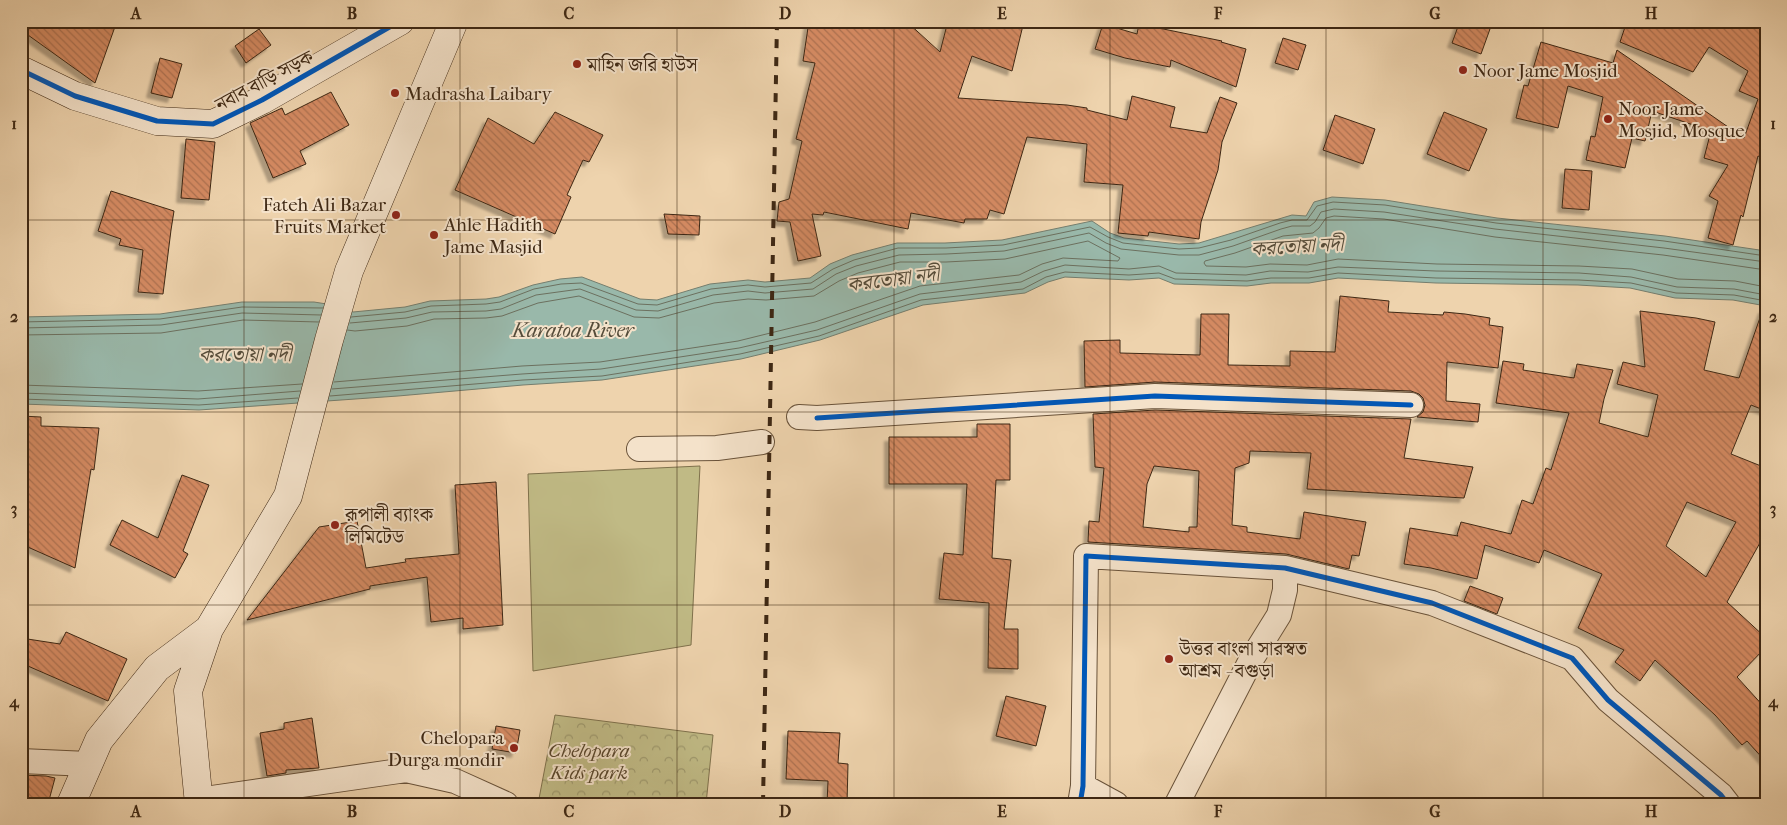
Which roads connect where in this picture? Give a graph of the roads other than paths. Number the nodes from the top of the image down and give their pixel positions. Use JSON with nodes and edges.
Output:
{"nodes":[{"id":1,"x":400,"y":21,"type":"edge"},
{"id":2,"x":454,"y":21,"type":"edge"},
{"id":3,"x":21,"y":70,"type":"edge"},
{"id":4,"x":1411,"y":404,"type":"dead end"},
{"id":5,"x":799,"y":418,"type":"dead end"},
{"id":6,"x":762,"y":442,"type":"dead end"},
{"id":7,"x":639,"y":449,"type":"dead end"},
{"id":8,"x":1285,"y":568,"type":"junction"},
{"id":9,"x":209,"y":629,"type":"junction"},
{"id":10,"x":21,"y":760,"type":"edge"},
{"id":11,"x":88,"y":764,"type":"junction"},
{"id":12,"x":1081,"y":795,"type":"edge"},
{"id":13,"x":199,"y":802,"type":"edge"},
{"id":14,"x":71,"y":804,"type":"edge"},
{"id":15,"x":506,"y":804,"type":"edge"},
{"id":16,"x":1116,"y":804,"type":"edge"},
{"id":17,"x":1176,"y":804,"type":"edge"},
{"id":18,"x":1728,"y":804,"type":"edge"}],
"edges":[{"from":1,"to":3,"type":"main road","name":"নবাব বাড়ি সড়ক"},
{"from":2,"to":9,"type":"main road"},
{"from":4,"to":5,"type":"street"},
{"from":6,"to":7,"type":"street"},
{"from":8,"to":12,"type":"street"},
{"from":8,"to":17,"type":"street"},
{"from":8,"to":18,"type":"street"},
{"from":9,"to":11,"type":"main road"},
{"from":9,"to":13,"type":"main road"},
{"from":10,"to":11,"type":"street"},
{"from":11,"to":14,"type":"main road"},
{"from":12,"to":16,"type":"street"},
{"from":13,"to":15,"type":"street"}]}
